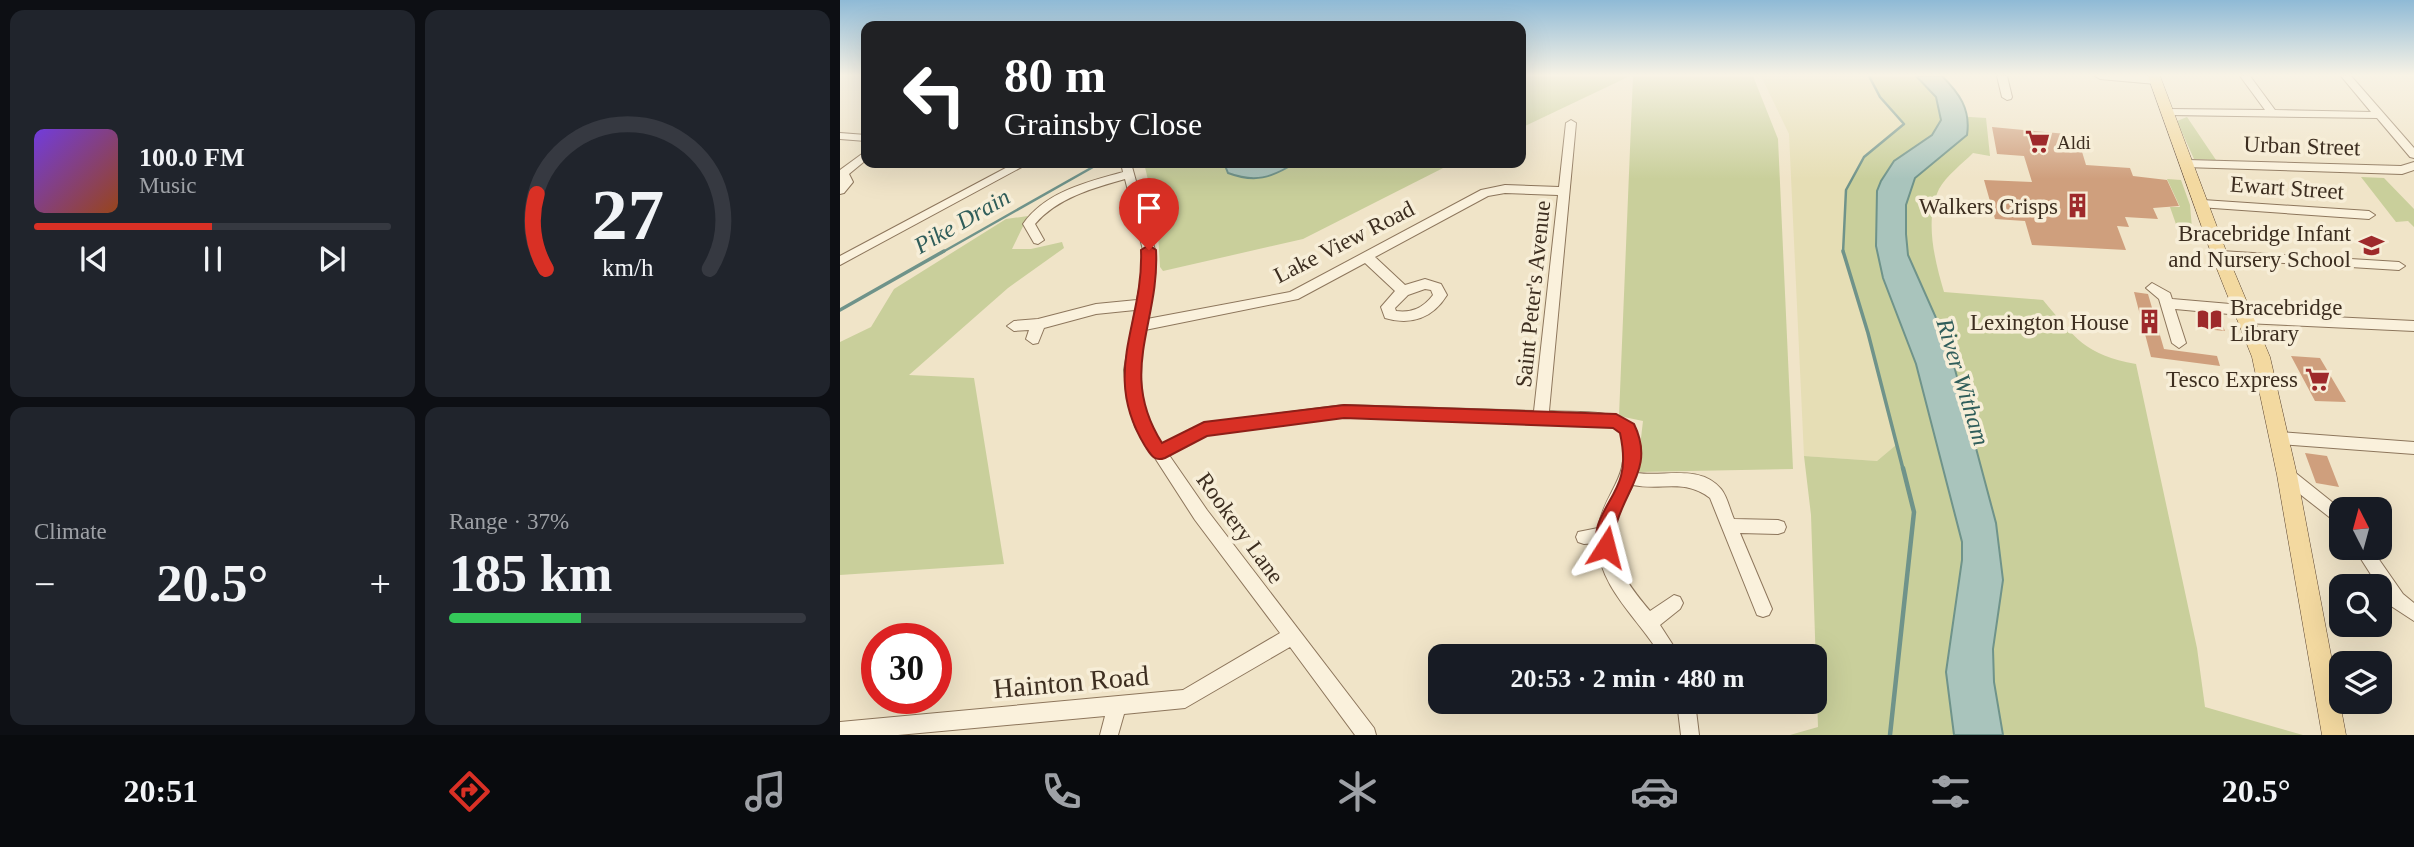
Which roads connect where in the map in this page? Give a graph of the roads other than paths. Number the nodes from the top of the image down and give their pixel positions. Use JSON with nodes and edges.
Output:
{"nodes":[{"id":1,"x":2270,"y":110,"type":"edge"},
{"id":2,"x":2376,"y":110,"type":"edge"},
{"id":3,"x":2168,"y":112,"type":"joint"},
{"id":4,"x":2272,"y":113,"type":"junction"},
{"id":5,"x":2380,"y":115,"type":"junction"},
{"id":6,"x":1571,"y":123,"type":"dead end"},
{"id":7,"x":840,"y":136,"type":"edge"},
{"id":8,"x":861,"y":138,"type":"edge"},
{"id":9,"x":2414,"y":155,"type":"edge"},
{"id":10,"x":861,"y":159,"type":"edge"},
{"id":11,"x":2188,"y":164,"type":"junction"},
{"id":12,"x":2414,"y":166,"type":"edge"},
{"id":13,"x":1014,"y":168,"type":"edge"},
{"id":14,"x":1128,"y":168,"type":"edge"},
{"id":15,"x":842,"y":176,"type":"edge"},
{"id":16,"x":840,"y":190,"type":"edge"},
{"id":17,"x":1564,"y":191,"type":"junction"},
{"id":18,"x":2203,"y":204,"type":"junction"},
{"id":19,"x":2368,"y":215,"type":"dead end"},
{"id":20,"x":1038,"y":240,"type":"dead end"},
{"id":21,"x":2221,"y":255,"type":"junction"},
{"id":22,"x":1367,"y":257,"type":"junction"},
{"id":23,"x":840,"y":261,"type":"edge"},
{"id":24,"x":2399,"y":266,"type":"dead end"},
{"id":25,"x":2152,"y":288,"type":"dead end"},
{"id":26,"x":1403,"y":291,"type":"dead end"},
{"id":27,"x":2167,"y":303,"type":"junction"},
{"id":28,"x":1142,"y":304,"type":"junction"},
{"id":29,"x":2243,"y":314,"type":"junction"},
{"id":30,"x":1038,"y":324,"type":"junction"},
{"id":31,"x":1014,"y":326,"type":"dead end"},
{"id":32,"x":1138,"y":326,"type":"junction"},
{"id":33,"x":2414,"y":326,"type":"edge"},
{"id":34,"x":1033,"y":339,"type":"dead end"},
{"id":35,"x":2179,"y":343,"type":"dead end"},
{"id":36,"x":1541,"y":417,"type":"junction"},
{"id":37,"x":2279,"y":438,"type":"junction"},
{"id":38,"x":2414,"y":448,"type":"edge"},
{"id":39,"x":1159,"y":453,"type":"junction"},
{"id":40,"x":2287,"y":475,"type":"junction"},
{"id":41,"x":1629,"y":478,"type":"junction"},
{"id":42,"x":2329,"y":509,"type":"edge"},
{"id":43,"x":1728,"y":526,"type":"junction"},
{"id":44,"x":1778,"y":527,"type":"dead end"},
{"id":45,"x":1605,"y":535,"type":"junction"},
{"id":46,"x":1584,"y":537,"type":"dead end"},
{"id":47,"x":2370,"y":560,"type":"edge"},
{"id":48,"x":1674,"y":603,"type":"dead end"},
{"id":49,"x":1763,"y":609,"type":"dead end"},
{"id":50,"x":2414,"y":613,"type":"edge"},
{"id":51,"x":1649,"y":623,"type":"junction"},
{"id":52,"x":1291,"y":636,"type":"junction"},
{"id":53,"x":1663,"y":644,"type":"edge"},
{"id":54,"x":1117,"y":706,"type":"junction"},
{"id":55,"x":1687,"y":714,"type":"edge"},
{"id":56,"x":840,"y":731,"type":"edge"},
{"id":57,"x":1109,"y":735,"type":"edge"},
{"id":58,"x":1367,"y":735,"type":"edge"},
{"id":59,"x":1690,"y":735,"type":"edge"},
{"id":60,"x":2334,"y":735,"type":"edge"}],
"edges":[{"from":1,"to":4,"type":"street"},
{"from":2,"to":5,"type":"street","name":"Urban Street"},
{"from":3,"to":4,"type":"street"},
{"from":3,"to":11,"type":"main road"},
{"from":4,"to":5,"type":"street"},
{"from":5,"to":9,"type":"street","name":"Urban Street"},
{"from":6,"to":17,"type":"street","name":"Saint Peter's Avenue"},
{"from":7,"to":8,"type":"street"},
{"from":10,"to":15,"type":"street"},
{"from":11,"to":12,"type":"street","name":"Urban Street"},
{"from":11,"to":18,"type":"main road"},
{"from":13,"to":23,"type":"street"},
{"from":14,"to":20,"type":"street"},
{"from":14,"to":28,"type":"street","name":"Rookery Lane"},
{"from":15,"to":16,"type":"street"},
{"from":17,"to":22,"type":"street","name":"Lake View Road"},
{"from":17,"to":36,"type":"street","name":"Saint Peter's Avenue"},
{"from":18,"to":19,"type":"street","name":"Ewart Street"},
{"from":18,"to":21,"type":"main road"},
{"from":21,"to":24,"type":"street"},
{"from":21,"to":29,"type":"main road"},
{"from":22,"to":26,"type":"street"},
{"from":22,"to":32,"type":"street","name":"Lake View Road"},
{"from":25,"to":27,"type":"street"},
{"from":27,"to":29,"type":"street"},
{"from":27,"to":35,"type":"street"},
{"from":28,"to":30,"type":"street"},
{"from":28,"to":32,"type":"street","name":"Rookery Lane"},
{"from":29,"to":33,"type":"street"},
{"from":29,"to":37,"type":"main road"},
{"from":30,"to":31,"type":"street"},
{"from":30,"to":34,"type":"street"},
{"from":32,"to":39,"type":"street","name":"Rookery Lane"},
{"from":36,"to":39,"type":"street","name":"Saint Peter's Avenue"},
{"from":36,"to":41,"type":"street"},
{"from":37,"to":38,"type":"street"},
{"from":37,"to":40,"type":"main road"},
{"from":39,"to":52,"type":"street","name":"Rookery Lane"},
{"from":40,"to":42,"type":"street"},
{"from":40,"to":60,"type":"main road"},
{"from":41,"to":43,"type":"street"},
{"from":41,"to":45,"type":"street"},
{"from":43,"to":44,"type":"street"},
{"from":43,"to":49,"type":"street"},
{"from":45,"to":46,"type":"street"},
{"from":45,"to":51,"type":"street"},
{"from":47,"to":50,"type":"street"},
{"from":48,"to":51,"type":"street"},
{"from":51,"to":53,"type":"street"},
{"from":52,"to":54,"type":"street","name":"Hainton Road"},
{"from":52,"to":58,"type":"street","name":"Rookery Lane"},
{"from":54,"to":56,"type":"street","name":"Hainton Road"},
{"from":54,"to":57,"type":"street"},
{"from":55,"to":59,"type":"street"}]}
